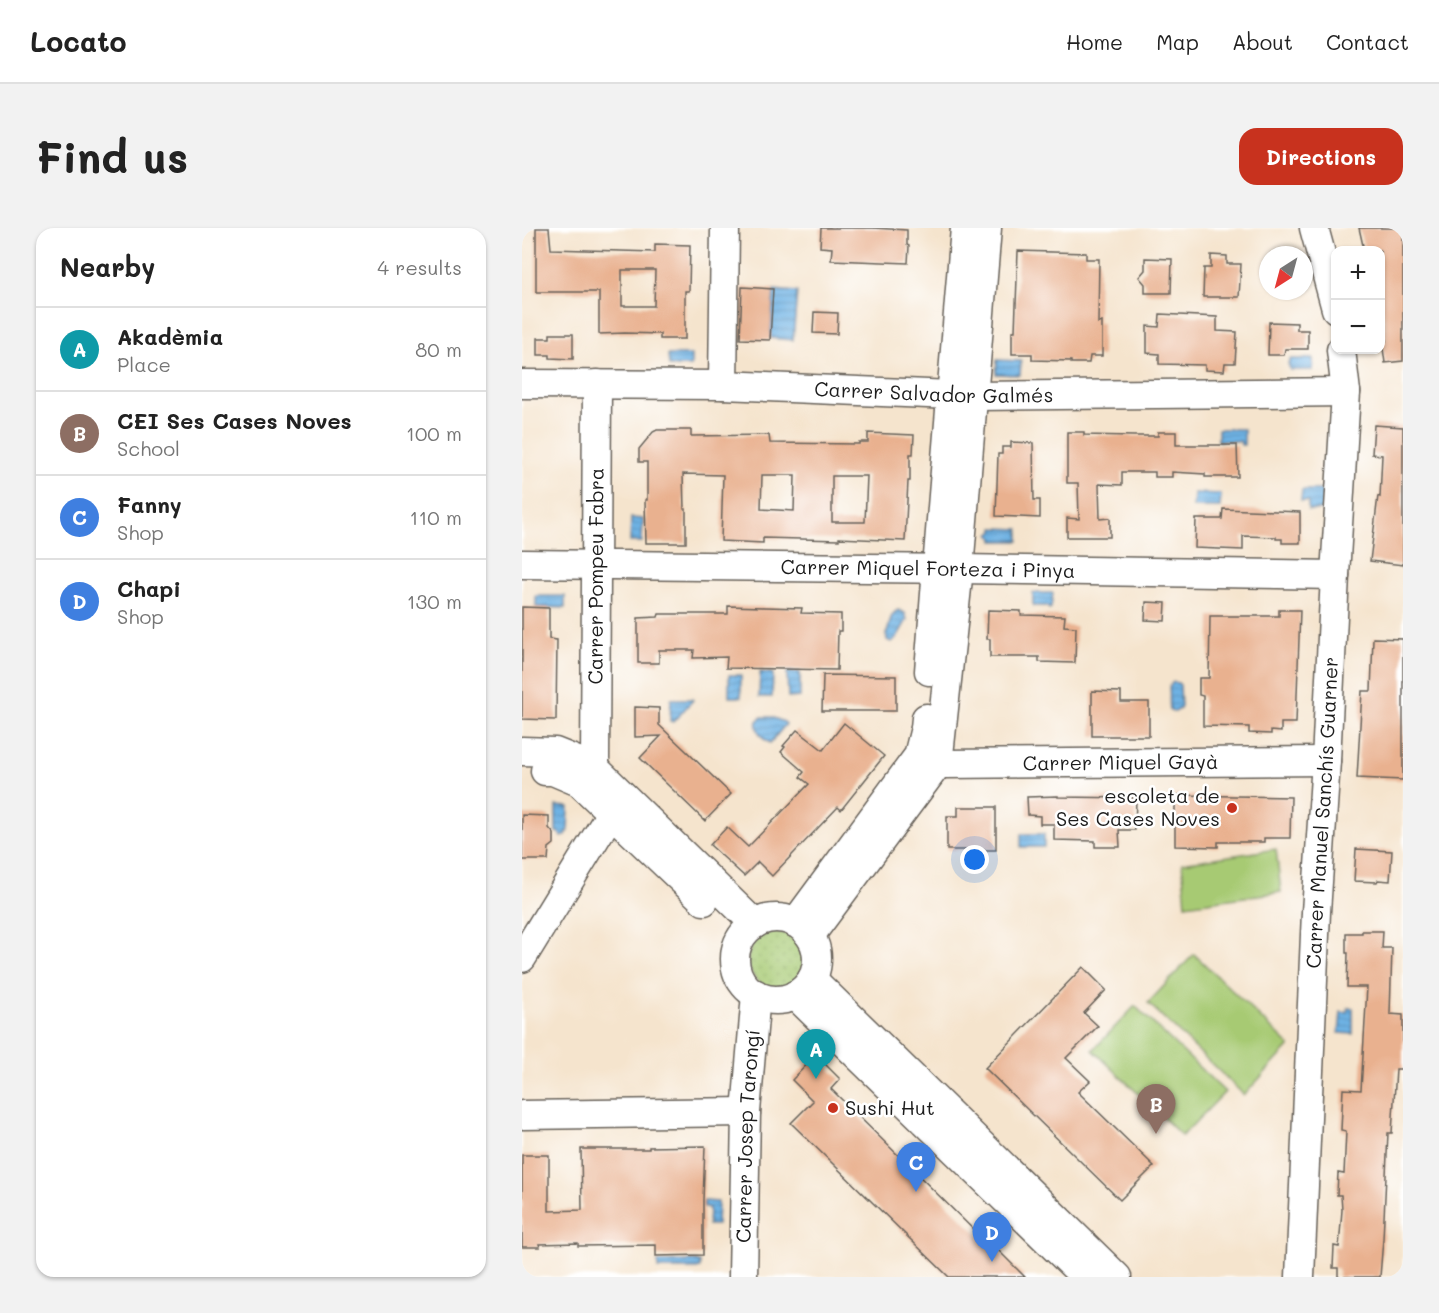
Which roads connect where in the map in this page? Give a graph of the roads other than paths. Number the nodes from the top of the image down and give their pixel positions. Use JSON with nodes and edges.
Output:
{"nodes":[{"id":1,"x":724,"y":228,"type":"edge"},
{"id":2,"x":965,"y":228,"type":"edge"},
{"id":3,"x":987,"y":228,"type":"edge"},
{"id":4,"x":1314,"y":228,"type":"edge"},
{"id":5,"x":1333,"y":300,"type":"edge"},
{"id":6,"x":1341,"y":354,"type":"edge"},
{"id":7,"x":522,"y":384,"type":"edge"},
{"id":8,"x":597,"y":384,"type":"junction"},
{"id":9,"x":723,"y":385,"type":"junction"},
{"id":10,"x":1346,"y":392,"type":"junction"},
{"id":11,"x":963,"y":395,"type":"junction"},
{"id":12,"x":522,"y":564,"type":"edge"},
{"id":13,"x":596,"y":564,"type":"junction"},
{"id":14,"x":948,"y":568,"type":"junction"},
{"id":15,"x":1335,"y":575,"type":"junction"},
{"id":16,"x":522,"y":751,"type":"edge"},
{"id":17,"x":928,"y":760,"type":"junction"},
{"id":18,"x":1326,"y":761,"type":"junction"},
{"id":19,"x":595,"y":768,"type":"junction"},
{"id":20,"x":522,"y":771,"type":"edge"},
{"id":21,"x":618,"y":805,"type":"junction"},
{"id":22,"x":802,"y":929,"type":"junction"},
{"id":23,"x":748,"y":930,"type":"junction"},
{"id":24,"x":522,"y":958,"type":"edge"},
{"id":25,"x":803,"y":987,"type":"junction"},
{"id":26,"x":756,"y":994,"type":"junction"},
{"id":27,"x":746,"y":1112,"type":"junction"},
{"id":28,"x":522,"y":1115,"type":"edge"},
{"id":29,"x":743,"y":1277,"type":"edge"},
{"id":30,"x":1085,"y":1277,"type":"edge"},
{"id":31,"x":1117,"y":1277,"type":"edge"},
{"id":32,"x":1300,"y":1277,"type":"edge"}],
"edges":[{"from":1,"to":9,"type":"street"},
{"from":2,"to":11,"type":"street"},
{"from":3,"to":11,"type":"street"},
{"from":4,"to":5,"type":"street"},
{"from":6,"to":10,"type":"street","name":"Carrer Manuel Sanchís Guarner"},
{"from":7,"to":8,"type":"street","name":"Carrer Salvador Galmés"},
{"from":8,"to":9,"type":"street","name":"Carrer Salvador Galmés"},
{"from":8,"to":13,"type":"street","name":"Carrer Pompeu Fabra"},
{"from":9,"to":11,"type":"street","name":"Carrer Salvador Galmés"},
{"from":10,"to":11,"type":"street","name":"Carrer Salvador Galmés"},
{"from":10,"to":15,"type":"street","name":"Carrer Manuel Sanchís Guarner"},
{"from":11,"to":14,"type":"street"},
{"from":12,"to":13,"type":"street","name":"Carrer Miquel Forteza i Pinya"},
{"from":13,"to":14,"type":"street","name":"Carrer Miquel Forteza i Pinya"},
{"from":13,"to":19,"type":"street","name":"Carrer Pompeu Fabra"},
{"from":14,"to":15,"type":"street","name":"Carrer Miquel Forteza i Pinya"},
{"from":14,"to":17,"type":"street"},
{"from":15,"to":18,"type":"street","name":"Carrer Manuel Sanchís Guarner"},
{"from":16,"to":19,"type":"street"},
{"from":17,"to":18,"type":"street","name":"Carrer Miquel Gayà"},
{"from":17,"to":22,"type":"street"},
{"from":18,"to":32,"type":"street","name":"Carrer Manuel Sanchís Guarner"},
{"from":19,"to":21,"type":"street"},
{"from":20,"to":21,"type":"street"},
{"from":21,"to":23,"type":"street"},
{"from":21,"to":24,"type":"street"},
{"from":22,"to":23,"type":"street"},
{"from":22,"to":25,"type":"street"},
{"from":23,"to":26,"type":"street"},
{"from":25,"to":26,"type":"street"},
{"from":25,"to":30,"type":"street"},
{"from":25,"to":31,"type":"street"},
{"from":26,"to":27,"type":"street","name":"Carrer Josep Tarongí"},
{"from":27,"to":28,"type":"street"},
{"from":27,"to":29,"type":"street","name":"Carrer Josep Tarongí"}]}
